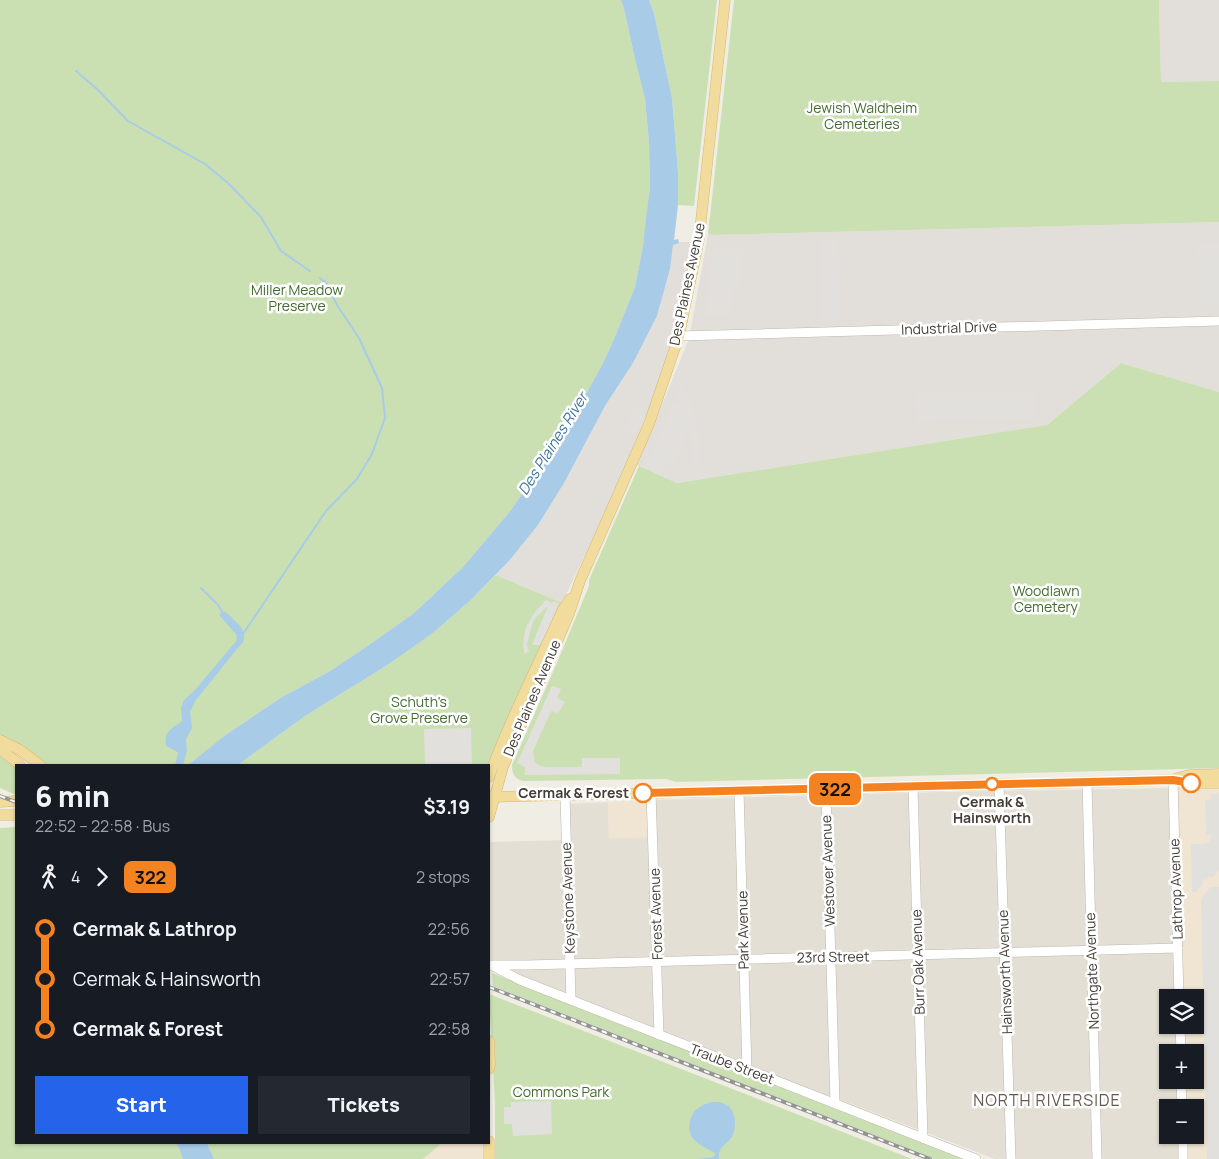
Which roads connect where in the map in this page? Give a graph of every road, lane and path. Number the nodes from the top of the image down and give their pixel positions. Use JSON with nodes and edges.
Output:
{"nodes":[{"id":1,"x":725,"y":0,"type":"edge"},
{"id":2,"x":1219,"y":321,"type":"edge"},
{"id":3,"x":679,"y":336,"type":"junction"},
{"id":4,"x":580,"y":581,"type":"junction"},
{"id":5,"x":0,"y":740,"type":"edge"},
{"id":6,"x":0,"y":749,"type":"edge"},
{"id":7,"x":19,"y":764,"type":"edge"},
{"id":8,"x":39,"y":764,"type":"edge"},
{"id":9,"x":490,"y":774,"type":"edge"},
{"id":10,"x":1219,"y":774,"type":"edge"},
{"id":11,"x":1173,"y":780,"type":"junction"},
{"id":12,"x":1087,"y":782,"type":"junction"},
{"id":13,"x":999,"y":784,"type":"junction"},
{"id":14,"x":1219,"y":784,"type":"edge"},
{"id":15,"x":913,"y":786,"type":"junction"},
{"id":16,"x":826,"y":789,"type":"junction"},
{"id":17,"x":739,"y":791,"type":"junction"},
{"id":18,"x":651,"y":793,"type":"junction"},
{"id":19,"x":565,"y":796,"type":"junction"},
{"id":20,"x":491,"y":797,"type":"edge"},
{"id":21,"x":15,"y":801,"type":"edge"},
{"id":22,"x":0,"y":802,"type":"edge"},
{"id":23,"x":15,"y":815,"type":"edge"},
{"id":24,"x":0,"y":816,"type":"edge"},
{"id":25,"x":1178,"y":948,"type":"junction"},
{"id":26,"x":1092,"y":950,"type":"junction"},
{"id":27,"x":1004,"y":953,"type":"junction"},
{"id":28,"x":918,"y":955,"type":"junction"},
{"id":29,"x":831,"y":957,"type":"junction"},
{"id":30,"x":744,"y":960,"type":"junction"},
{"id":31,"x":657,"y":962,"type":"junction"},
{"id":32,"x":570,"y":964,"type":"junction"},
{"id":33,"x":490,"y":965,"type":"edge"},
{"id":34,"x":1179,"y":989,"type":"edge"},
{"id":35,"x":570,"y":1000,"type":"junction"},
{"id":36,"x":659,"y":1035,"type":"junction"},
{"id":37,"x":747,"y":1070,"type":"junction"},
{"id":38,"x":835,"y":1103,"type":"junction"},
{"id":39,"x":923,"y":1138,"type":"junction"},
{"id":40,"x":489,"y":1144,"type":"edge"},
{"id":41,"x":1183,"y":1144,"type":"edge"},
{"id":42,"x":489,"y":1159,"type":"edge"},
{"id":43,"x":976,"y":1159,"type":"edge"},
{"id":44,"x":1010,"y":1159,"type":"edge"},
{"id":45,"x":1097,"y":1159,"type":"edge"},
{"id":46,"x":1183,"y":1159,"type":"edge"}],
"edges":[{"from":1,"to":3,"type":"main road","name":"Des Plaines Avenue"},
{"from":2,"to":3,"type":"street","name":"Industrial Drive"},
{"from":3,"to":4,"type":"main road","name":"Des Plaines Avenue"},
{"from":4,"to":9,"type":"main road","name":"Des Plaines Avenue"},
{"from":4,"to":20,"type":"main road","name":"Des Plaines Avenue"},
{"from":5,"to":8,"type":"main road"},
{"from":6,"to":7,"type":"main road"},
{"from":10,"to":11,"type":"main road"},
{"from":11,"to":12,"type":"main road"},
{"from":11,"to":14,"type":"main road"},
{"from":11,"to":25,"type":"street","name":"Lathrop Avenue"},
{"from":12,"to":13,"type":"main road"},
{"from":12,"to":26,"type":"street","name":"Northgate Avenue"},
{"from":13,"to":15,"type":"main road"},
{"from":13,"to":27,"type":"street","name":"Hainsworth Avenue"},
{"from":15,"to":16,"type":"main road"},
{"from":15,"to":28,"type":"street","name":"Burr Oak Avenue"},
{"from":16,"to":17,"type":"main road"},
{"from":16,"to":29,"type":"street","name":"Westover Avenue"},
{"from":17,"to":18,"type":"main road"},
{"from":17,"to":30,"type":"street","name":"Park Avenue"},
{"from":18,"to":19,"type":"main road"},
{"from":18,"to":31,"type":"street","name":"Forest Avenue"},
{"from":19,"to":20,"type":"main road"},
{"from":19,"to":32,"type":"street","name":"Keystone Avenue"},
{"from":21,"to":22,"type":"main road"},
{"from":23,"to":24,"type":"main road"},
{"from":25,"to":26,"type":"street","name":"23rd Street"},
{"from":25,"to":34,"type":"street","name":"Lathrop Avenue"},
{"from":26,"to":27,"type":"street","name":"23rd Street"},
{"from":26,"to":45,"type":"street","name":"Northgate Avenue"},
{"from":27,"to":28,"type":"street","name":"23rd Street"},
{"from":27,"to":44,"type":"street","name":"Hainsworth Avenue"},
{"from":28,"to":29,"type":"street","name":"23rd Street"},
{"from":28,"to":39,"type":"street","name":"Burr Oak Avenue"},
{"from":29,"to":30,"type":"street","name":"23rd Street"},
{"from":29,"to":38,"type":"street","name":"Westover Avenue"},
{"from":30,"to":31,"type":"street","name":"23rd Street"},
{"from":30,"to":37,"type":"street","name":"Park Avenue"},
{"from":31,"to":32,"type":"street","name":"23rd Street"},
{"from":31,"to":36,"type":"street","name":"Forest Avenue"},
{"from":32,"to":33,"type":"street","name":"23rd Street"},
{"from":32,"to":35,"type":"street","name":"Keystone Avenue"},
{"from":33,"to":35,"type":"street","name":"Traube Street"},
{"from":35,"to":36,"type":"street","name":"Traube Street"},
{"from":36,"to":37,"type":"street","name":"Traube Street"},
{"from":37,"to":38,"type":"street","name":"Traube Street"},
{"from":38,"to":39,"type":"street","name":"Traube Street"},
{"from":39,"to":43,"type":"street","name":"Traube Street"},
{"from":40,"to":42,"type":"main road"},
{"from":41,"to":46,"type":"street"}]}
